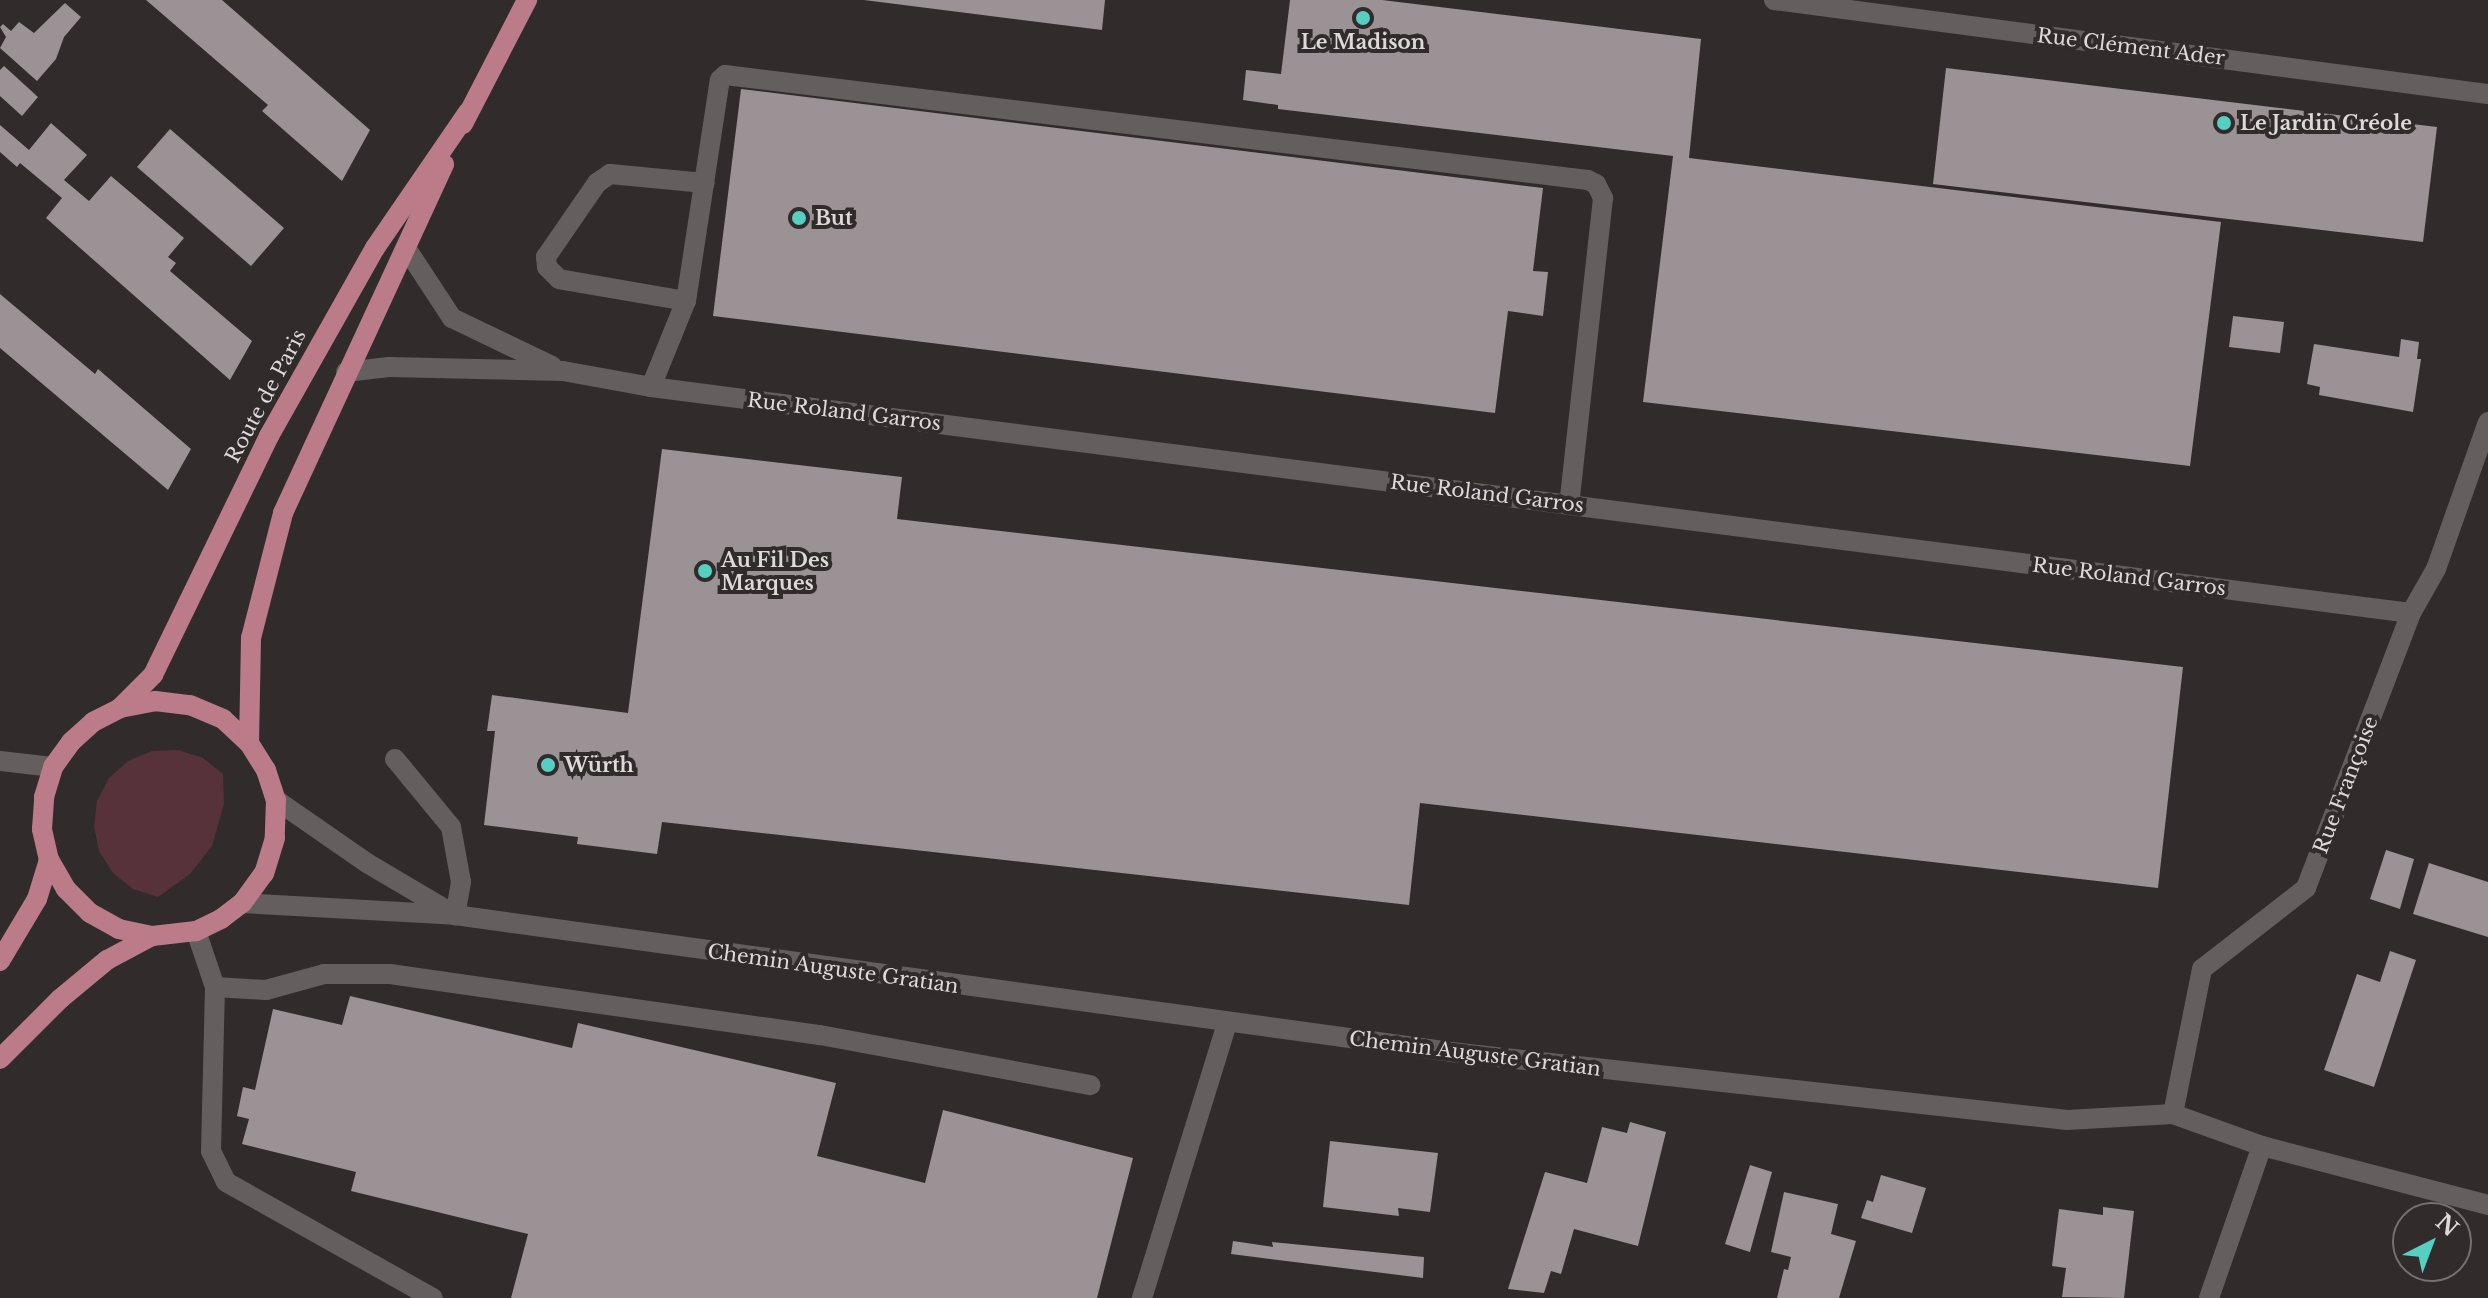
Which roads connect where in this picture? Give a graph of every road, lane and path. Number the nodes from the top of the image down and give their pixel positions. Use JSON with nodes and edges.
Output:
{"nodes":[{"id":1,"x":527,"y":0,"type":"edge"},
{"id":2,"x":1774,"y":0,"type":"edge"},
{"id":3,"x":2488,"y":94,"type":"edge"},
{"id":4,"x":468,"y":112,"type":"junction"},
{"id":5,"x":705,"y":183,"type":"junction"},
{"id":6,"x":406,"y":248,"type":"junction"},
{"id":7,"x":686,"y":301,"type":"junction"},
{"id":8,"x":563,"y":371,"type":"junction"},
{"id":9,"x":346,"y":372,"type":"junction"},
{"id":10,"x":651,"y":387,"type":"junction"},
{"id":11,"x":2488,"y":422,"type":"edge"},
{"id":12,"x":1569,"y":505,"type":"junction"},
{"id":13,"x":2411,"y":613,"type":"junction"},
{"id":14,"x":120,"y":708,"type":"junction"},
{"id":15,"x":249,"y":743,"type":"junction"},
{"id":16,"x":395,"y":759,"type":"dead end"},
{"id":17,"x":0,"y":761,"type":"edge"},
{"id":18,"x":53,"y":767,"type":"junction"},
{"id":19,"x":276,"y":800,"type":"junction"},
{"id":20,"x":49,"y":860,"type":"junction"},
{"id":21,"x":242,"y":903,"type":"junction"},
{"id":22,"x":455,"y":915,"type":"junction"},
{"id":23,"x":196,"y":931,"type":"junction"},
{"id":24,"x":152,"y":936,"type":"junction"},
{"id":25,"x":0,"y":961,"type":"edge"},
{"id":26,"x":215,"y":987,"type":"junction"},
{"id":27,"x":1227,"y":1024,"type":"junction"},
{"id":28,"x":0,"y":1059,"type":"edge"},
{"id":29,"x":1090,"y":1085,"type":"dead end"},
{"id":30,"x":2173,"y":1114,"type":"junction"},
{"id":31,"x":2262,"y":1146,"type":"junction"},
{"id":32,"x":2488,"y":1205,"type":"edge"},
{"id":33,"x":433,"y":1298,"type":"edge"},
{"id":34,"x":1142,"y":1298,"type":"edge"},
{"id":35,"x":2209,"y":1298,"type":"edge"}],
"edges":[{"from":1,"to":4,"type":"main road","name":"Route de Paris"},
{"from":2,"to":3,"type":"street","name":"Rue Clément Ader"},
{"from":4,"to":6,"type":"main road","name":"Route de Paris"},
{"from":4,"to":14,"type":"main road","name":"Route de Paris"},
{"from":5,"to":7,"type":"street"},
{"from":5,"to":7,"type":"street"},
{"from":5,"to":12,"type":"street"},
{"from":6,"to":8,"type":"street","name":"Rue Roland Garros"},
{"from":6,"to":9,"type":"main road","name":"Route de Paris"},
{"from":7,"to":10,"type":"street"},
{"from":8,"to":9,"type":"street","name":"Rue Roland Garros"},
{"from":8,"to":10,"type":"street","name":"Rue Roland Garros"},
{"from":9,"to":15,"type":"main road","name":"Route de Paris"},
{"from":10,"to":12,"type":"street","name":"Rue Roland Garros"},
{"from":11,"to":13,"type":"street","name":"Rue Françoise"},
{"from":12,"to":13,"type":"street","name":"Rue Roland Garros"},
{"from":13,"to":30,"type":"street","name":"Rue Françoise"},
{"from":14,"to":15,"type":"main road","name":"Route de Paris"},
{"from":14,"to":18,"type":"main road","name":"Route de Paris"},
{"from":15,"to":19,"type":"main road","name":"Route de Paris"},
{"from":16,"to":22,"type":"street"},
{"from":17,"to":18,"type":"street"},
{"from":18,"to":20,"type":"main road","name":"Route de Paris"},
{"from":19,"to":21,"type":"main road","name":"Route de Paris"},
{"from":19,"to":22,"type":"street","name":"Chemin Auguste Gratian"},
{"from":20,"to":24,"type":"main road","name":"Route de Paris"},
{"from":20,"to":25,"type":"main road","name":"Route de Paris"},
{"from":21,"to":22,"type":"street","name":"Chemin Auguste Gratian"},
{"from":21,"to":23,"type":"main road","name":"Route de Paris"},
{"from":22,"to":27,"type":"street","name":"Chemin Auguste Gratian"},
{"from":23,"to":24,"type":"main road","name":"Route de Paris"},
{"from":23,"to":26,"type":"street"},
{"from":24,"to":28,"type":"main road","name":"Route de Paris"},
{"from":26,"to":29,"type":"street"},
{"from":26,"to":33,"type":"street"},
{"from":27,"to":30,"type":"street","name":"Chemin Auguste Gratian"},
{"from":27,"to":34,"type":"street"},
{"from":30,"to":31,"type":"street","name":"Chemin Auguste Gratian"},
{"from":31,"to":32,"type":"street","name":"Chemin Auguste Gratian"},
{"from":31,"to":35,"type":"street"}]}
